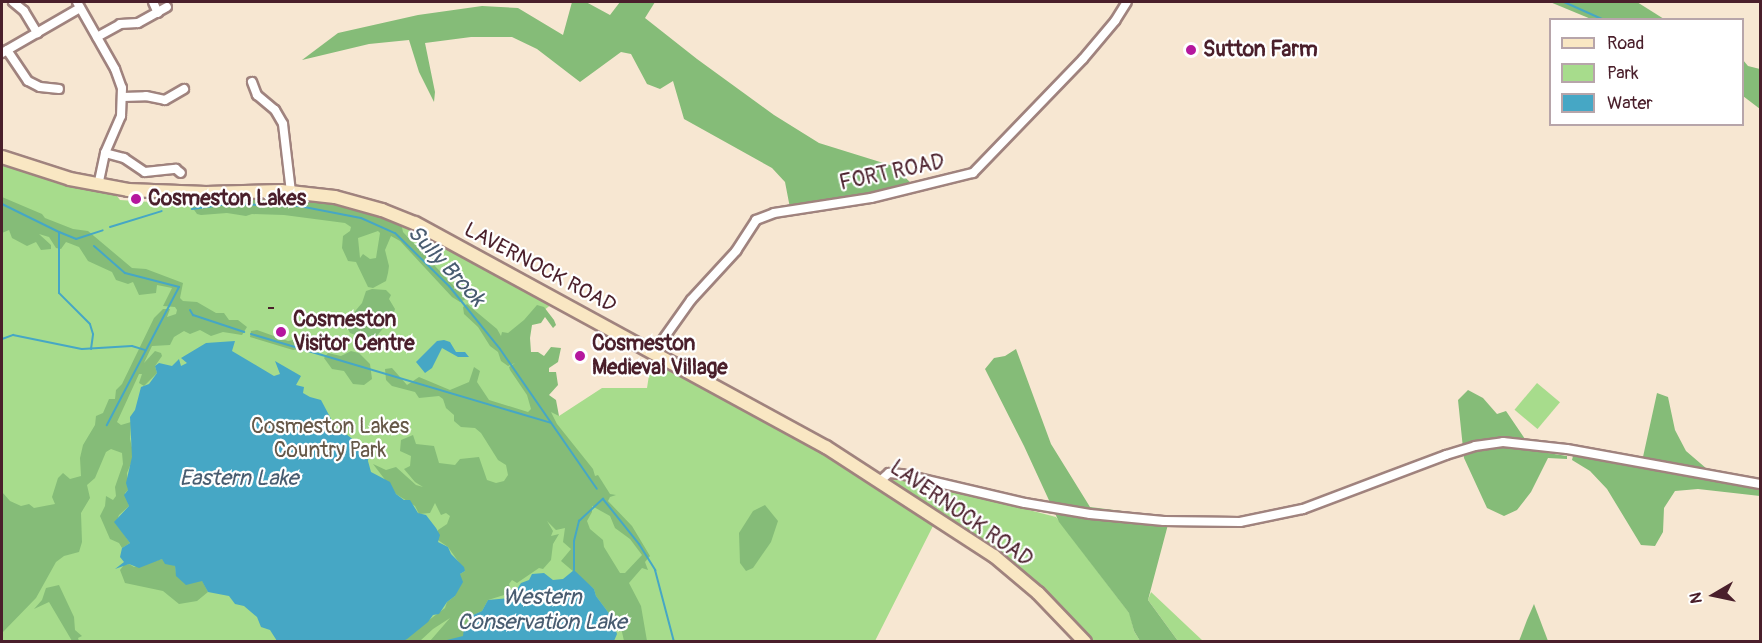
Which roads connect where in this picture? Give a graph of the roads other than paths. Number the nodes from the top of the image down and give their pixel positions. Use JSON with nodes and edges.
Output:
{"nodes":[{"id":1,"x":13,"y":2,"type":"edge"},
{"id":2,"x":153,"y":2,"type":"edge"},
{"id":3,"x":1127,"y":2,"type":"edge"},
{"id":4,"x":79,"y":5,"type":"edge"},
{"id":5,"x":167,"y":7,"type":"dead end"},
{"id":6,"x":158,"y":13,"type":"junction"},
{"id":7,"x":37,"y":33,"type":"junction"},
{"id":8,"x":97,"y":37,"type":"junction"},
{"id":9,"x":4,"y":52,"type":"edge"},
{"id":10,"x":252,"y":82,"type":"dead end"},
{"id":11,"x":58,"y":89,"type":"dead end"},
{"id":12,"x":184,"y":89,"type":"dead end"},
{"id":13,"x":123,"y":97,"type":"junction"},
{"id":14,"x":105,"y":153,"type":"junction"},
{"id":15,"x":2,"y":157,"type":"edge"},
{"id":16,"x":181,"y":173,"type":"dead end"},
{"id":17,"x":98,"y":185,"type":"junction"},
{"id":18,"x":291,"y":192,"type":"junction"},
{"id":19,"x":654,"y":352,"type":"junction"},
{"id":20,"x":880,"y":481,"type":"junction"},
{"id":21,"x":1761,"y":484,"type":"edge"},
{"id":22,"x":1085,"y":642,"type":"edge"}],
"edges":[{"from":1,"to":7,"type":"street"},
{"from":2,"to":6,"type":"street"},
{"from":3,"to":19,"type":"street","name":"FORT ROAD"},
{"from":4,"to":7,"type":"street"},
{"from":4,"to":8,"type":"street"},
{"from":5,"to":6,"type":"street"},
{"from":6,"to":8,"type":"street"},
{"from":7,"to":9,"type":"street"},
{"from":8,"to":13,"type":"street"},
{"from":9,"to":11,"type":"street"},
{"from":10,"to":18,"type":"street"},
{"from":12,"to":13,"type":"street"},
{"from":13,"to":14,"type":"street"},
{"from":14,"to":16,"type":"street"},
{"from":14,"to":17,"type":"street"},
{"from":15,"to":17,"type":"main road","name":"LAVERNOCK ROAD"},
{"from":17,"to":18,"type":"main road","name":"LAVERNOCK ROAD"},
{"from":18,"to":19,"type":"main road","name":"LAVERNOCK ROAD"},
{"from":19,"to":20,"type":"main road","name":"LAVERNOCK ROAD"},
{"from":20,"to":21,"type":"street"},
{"from":20,"to":22,"type":"main road","name":"LAVERNOCK ROAD"}]}
